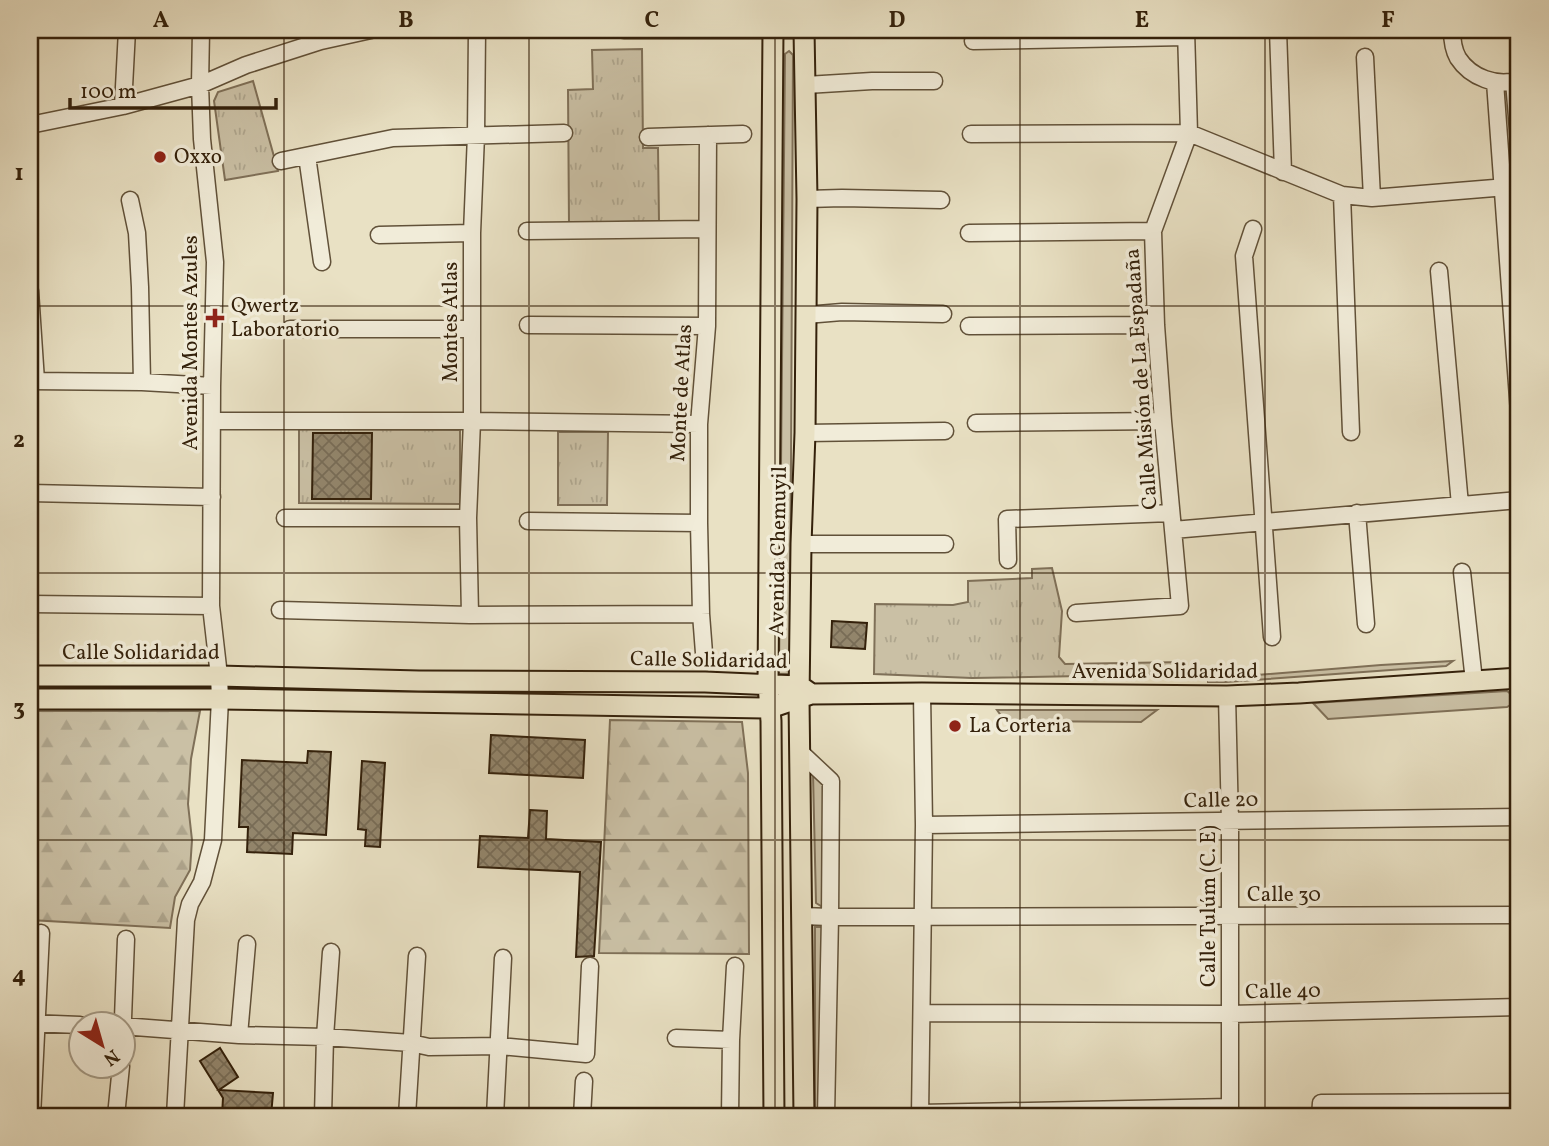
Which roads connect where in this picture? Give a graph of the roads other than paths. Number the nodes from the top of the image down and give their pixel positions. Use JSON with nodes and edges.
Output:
{"nodes":[{"id":1,"x":127,"y":30,"type":"edge"},
{"id":2,"x":201,"y":30,"type":"edge"},
{"id":3,"x":371,"y":30,"type":"edge"},
{"id":4,"x":477,"y":30,"type":"edge"},
{"id":5,"x":624,"y":30,"type":"edge"},
{"id":6,"x":773,"y":30,"type":"edge"},
{"id":7,"x":804,"y":30,"type":"edge"},
{"id":8,"x":1278,"y":30,"type":"edge"},
{"id":9,"x":1452,"y":30,"type":"edge"},
{"id":10,"x":1186,"y":33,"type":"edge"},
{"id":11,"x":973,"y":41,"type":"dead end"},
{"id":12,"x":1366,"y":57,"type":"dead end"},
{"id":13,"x":1517,"y":80,"type":"edge"},
{"id":14,"x":934,"y":81,"type":"dead end"},
{"id":15,"x":1495,"y":82,"type":"junction"},
{"id":16,"x":200,"y":85,"type":"junction"},
{"id":17,"x":806,"y":85,"type":"junction"},
{"id":18,"x":123,"y":106,"type":"junction"},
{"id":19,"x":30,"y":125,"type":"edge"},
{"id":20,"x":1189,"y":133,"type":"junction"},
{"id":21,"x":564,"y":134,"type":"dead end"},
{"id":22,"x":743,"y":134,"type":"dead end"},
{"id":23,"x":971,"y":134,"type":"dead end"},
{"id":24,"x":477,"y":135,"type":"junction"},
{"id":25,"x":708,"y":135,"type":"junction"},
{"id":26,"x":648,"y":137,"type":"dead end"},
{"id":27,"x":1519,"y":142,"type":"edge"},
{"id":28,"x":307,"y":156,"type":"junction"},
{"id":29,"x":281,"y":161,"type":"dead end"},
{"id":30,"x":1283,"y":172,"type":"junction"},
{"id":31,"x":1511,"y":186,"type":"edge"},
{"id":32,"x":1342,"y":195,"type":"junction"},
{"id":33,"x":1372,"y":198,"type":"junction"},
{"id":34,"x":807,"y":199,"type":"junction"},
{"id":35,"x":130,"y":200,"type":"dead end"},
{"id":36,"x":941,"y":200,"type":"dead end"},
{"id":37,"x":707,"y":229,"type":"junction"},
{"id":38,"x":1253,"y":229,"type":"dead end"},
{"id":39,"x":527,"y":231,"type":"dead end"},
{"id":40,"x":1153,"y":231,"type":"junction"},
{"id":41,"x":472,"y":233,"type":"junction"},
{"id":42,"x":969,"y":233,"type":"dead end"},
{"id":43,"x":379,"y":235,"type":"dead end"},
{"id":44,"x":322,"y":262,"type":"dead end"},
{"id":45,"x":1439,"y":271,"type":"dead end"},
{"id":46,"x":30,"y":291,"type":"edge"},
{"id":47,"x":943,"y":314,"type":"dead end"},
{"id":48,"x":806,"y":315,"type":"junction"},
{"id":49,"x":528,"y":325,"type":"dead end"},
{"id":50,"x":1156,"y":325,"type":"junction"},
{"id":51,"x":707,"y":326,"type":"junction"},
{"id":52,"x":969,"y":326,"type":"dead end"},
{"id":53,"x":290,"y":329,"type":"dead end"},
{"id":54,"x":471,"y":329,"type":"junction"},
{"id":55,"x":33,"y":381,"type":"edge"},
{"id":56,"x":142,"y":383,"type":"junction"},
{"id":57,"x":212,"y":386,"type":"junction"},
{"id":58,"x":1519,"y":412,"type":"edge"},
{"id":59,"x":212,"y":421,"type":"junction"},
{"id":60,"x":472,"y":421,"type":"junction"},
{"id":61,"x":1163,"y":421,"type":"junction"},
{"id":62,"x":976,"y":423,"type":"dead end"},
{"id":63,"x":699,"y":424,"type":"junction"},
{"id":64,"x":945,"y":431,"type":"dead end"},
{"id":65,"x":1351,"y":432,"type":"dead end"},
{"id":66,"x":805,"y":433,"type":"junction"},
{"id":67,"x":30,"y":493,"type":"edge"},
{"id":68,"x":212,"y":497,"type":"junction"},
{"id":69,"x":1519,"y":500,"type":"edge"},
{"id":70,"x":1460,"y":505,"type":"junction"},
{"id":71,"x":1171,"y":513,"type":"junction"},
{"id":72,"x":1357,"y":513,"type":"junction"},
{"id":73,"x":468,"y":517,"type":"junction"},
{"id":74,"x":285,"y":518,"type":"dead end"},
{"id":75,"x":528,"y":520,"type":"dead end"},
{"id":76,"x":1263,"y":521,"type":"junction"},
{"id":77,"x":699,"y":523,"type":"junction"},
{"id":78,"x":1173,"y":530,"type":"junction"},
{"id":79,"x":801,"y":544,"type":"junction"},
{"id":80,"x":945,"y":544,"type":"dead end"},
{"id":81,"x":1008,"y":560,"type":"dead end"},
{"id":82,"x":1462,"y":572,"type":"dead end"},
{"id":83,"x":30,"y":604,"type":"edge"},
{"id":84,"x":211,"y":606,"type":"junction"},
{"id":85,"x":280,"y":610,"type":"dead end"},
{"id":86,"x":1076,"y":612,"type":"dead end"},
{"id":87,"x":701,"y":614,"type":"junction"},
{"id":88,"x":470,"y":615,"type":"junction"},
{"id":89,"x":1366,"y":624,"type":"dead end"},
{"id":90,"x":1272,"y":637,"type":"dead end"},
{"id":91,"x":704,"y":653,"type":"dead end"},
{"id":92,"x":30,"y":676,"type":"edge"},
{"id":93,"x":219,"y":676,"type":"junction"},
{"id":94,"x":1519,"y":678,"type":"edge"},
{"id":95,"x":1474,"y":681,"type":"junction"},
{"id":96,"x":768,"y":685,"type":"junction"},
{"id":97,"x":803,"y":693,"type":"junction"},
{"id":98,"x":922,"y":693,"type":"junction"},
{"id":99,"x":1227,"y":696,"type":"junction"},
{"id":100,"x":30,"y":699,"type":"edge"},
{"id":101,"x":220,"y":699,"type":"junction"},
{"id":102,"x":770,"y":708,"type":"junction"},
{"id":103,"x":799,"y":751,"type":"junction"},
{"id":104,"x":1519,"y":817,"type":"edge"},
{"id":105,"x":1230,"y":822,"type":"junction"},
{"id":106,"x":923,"y":825,"type":"junction"},
{"id":107,"x":1519,"y":915,"type":"edge"},
{"id":108,"x":802,"y":916,"type":"junction"},
{"id":109,"x":1230,"y":916,"type":"junction"},
{"id":110,"x":830,"y":917,"type":"junction"},
{"id":111,"x":922,"y":917,"type":"junction"},
{"id":112,"x":41,"y":933,"type":"dead end"},
{"id":113,"x":127,"y":939,"type":"dead end"},
{"id":114,"x":247,"y":944,"type":"dead end"},
{"id":115,"x":331,"y":952,"type":"dead end"},
{"id":116,"x":417,"y":956,"type":"dead end"},
{"id":117,"x":503,"y":958,"type":"dead end"},
{"id":118,"x":590,"y":966,"type":"dead end"},
{"id":119,"x":735,"y":967,"type":"dead end"},
{"id":120,"x":1519,"y":1007,"type":"edge"},
{"id":121,"x":124,"y":1010,"type":"edge"},
{"id":122,"x":922,"y":1013,"type":"junction"},
{"id":123,"x":1230,"y":1014,"type":"junction"},
{"id":124,"x":33,"y":1023,"type":"edge"},
{"id":125,"x":66,"y":1024,"type":"edge"},
{"id":126,"x":136,"y":1027,"type":"edge"},
{"id":127,"x":180,"y":1031,"type":"junction"},
{"id":128,"x":239,"y":1035,"type":"junction"},
{"id":129,"x":325,"y":1037,"type":"junction"},
{"id":130,"x":676,"y":1038,"type":"dead end"},
{"id":131,"x":731,"y":1040,"type":"junction"},
{"id":132,"x":411,"y":1043,"type":"junction"},
{"id":133,"x":499,"y":1046,"type":"junction"},
{"id":134,"x":120,"y":1080,"type":"edge"},
{"id":135,"x":584,"y":1081,"type":"dead end"},
{"id":136,"x":1519,"y":1102,"type":"edge"},
{"id":137,"x":1321,"y":1110,"type":"edge"},
{"id":138,"x":1230,"y":1112,"type":"edge"},
{"id":139,"x":920,"y":1114,"type":"edge"},
{"id":140,"x":32,"y":1116,"type":"edge"},
{"id":141,"x":116,"y":1116,"type":"edge"},
{"id":142,"x":175,"y":1116,"type":"edge"},
{"id":143,"x":323,"y":1116,"type":"edge"},
{"id":144,"x":407,"y":1116,"type":"edge"},
{"id":145,"x":495,"y":1116,"type":"edge"},
{"id":146,"x":582,"y":1116,"type":"edge"},
{"id":147,"x":730,"y":1116,"type":"edge"},
{"id":148,"x":774,"y":1116,"type":"edge"},
{"id":149,"x":804,"y":1116,"type":"edge"},
{"id":150,"x":826,"y":1116,"type":"edge"}],
"edges":[{"from":1,"to":18,"type":"street"},
{"from":2,"to":16,"type":"street","name":"Avenida Montes Azules"},
{"from":3,"to":16,"type":"street"},
{"from":4,"to":24,"type":"street","name":"Montes Atlas"},
{"from":5,"to":6,"type":"street"},
{"from":6,"to":7,"type":"street"},
{"from":6,"to":96,"type":"main road","name":"Avenida Chemuyil"},
{"from":7,"to":17,"type":"main road","name":"Avenida Chemuyil"},
{"from":8,"to":30,"type":"street"},
{"from":9,"to":15,"type":"street"},
{"from":10,"to":11,"type":"street"},
{"from":10,"to":20,"type":"street","name":"Calle Misión de La Espadaña"},
{"from":12,"to":33,"type":"street"},
{"from":13,"to":15,"type":"street"},
{"from":13,"to":27,"type":"street"},
{"from":14,"to":17,"type":"street"},
{"from":15,"to":31,"type":"street"},
{"from":16,"to":18,"type":"street"},
{"from":16,"to":57,"type":"street","name":"Avenida Montes Azules"},
{"from":17,"to":34,"type":"main road","name":"Avenida Chemuyil"},
{"from":18,"to":19,"type":"street"},
{"from":20,"to":23,"type":"street"},
{"from":20,"to":30,"type":"street"},
{"from":20,"to":40,"type":"street","name":"Calle Misión de La Espadaña"},
{"from":21,"to":24,"type":"street"},
{"from":22,"to":25,"type":"street"},
{"from":24,"to":28,"type":"street"},
{"from":24,"to":41,"type":"street","name":"Montes Atlas"},
{"from":25,"to":26,"type":"street"},
{"from":25,"to":37,"type":"street","name":"Monte de Atlas"},
{"from":28,"to":29,"type":"street"},
{"from":28,"to":44,"type":"street"},
{"from":30,"to":32,"type":"street"},
{"from":31,"to":33,"type":"street"},
{"from":31,"to":58,"type":"street"},
{"from":32,"to":33,"type":"street"},
{"from":32,"to":65,"type":"street"},
{"from":34,"to":36,"type":"street"},
{"from":34,"to":48,"type":"main road","name":"Avenida Chemuyil"},
{"from":35,"to":56,"type":"street"},
{"from":37,"to":39,"type":"street"},
{"from":37,"to":51,"type":"street","name":"Monte de Atlas"},
{"from":38,"to":76,"type":"street"},
{"from":40,"to":42,"type":"street"},
{"from":40,"to":50,"type":"street","name":"Calle Misión de La Espadaña"},
{"from":41,"to":43,"type":"street"},
{"from":41,"to":54,"type":"street","name":"Montes Atlas"},
{"from":45,"to":70,"type":"street"},
{"from":46,"to":55,"type":"street"},
{"from":47,"to":48,"type":"street"},
{"from":48,"to":66,"type":"main road","name":"Avenida Chemuyil"},
{"from":49,"to":51,"type":"street"},
{"from":50,"to":52,"type":"street"},
{"from":50,"to":61,"type":"street","name":"Calle Misión de La Espadaña"},
{"from":51,"to":63,"type":"street","name":"Monte de Atlas"},
{"from":53,"to":54,"type":"street"},
{"from":54,"to":60,"type":"street","name":"Montes Atlas"},
{"from":55,"to":56,"type":"street"},
{"from":56,"to":57,"type":"street"},
{"from":57,"to":59,"type":"street","name":"Avenida Montes Azules"},
{"from":59,"to":60,"type":"street"},
{"from":59,"to":68,"type":"street","name":"Avenida Montes Azules"},
{"from":60,"to":63,"type":"street"},
{"from":60,"to":73,"type":"street","name":"Montes Atlas"},
{"from":61,"to":62,"type":"street"},
{"from":61,"to":71,"type":"street","name":"Calle Misión de La Espadaña"},
{"from":63,"to":77,"type":"street","name":"Monte de Atlas"},
{"from":64,"to":66,"type":"street"},
{"from":66,"to":79,"type":"main road","name":"Avenida Chemuyil"},
{"from":67,"to":68,"type":"street"},
{"from":68,"to":84,"type":"street","name":"Avenida Montes Azules"},
{"from":69,"to":70,"type":"street"},
{"from":70,"to":72,"type":"street"},
{"from":71,"to":78,"type":"street","name":"Calle Misión de La Espadaña"},
{"from":71,"to":81,"type":"street"},
{"from":72,"to":76,"type":"street"},
{"from":72,"to":89,"type":"street"},
{"from":73,"to":74,"type":"street"},
{"from":73,"to":88,"type":"street","name":"Montes Atlas"},
{"from":75,"to":77,"type":"street"},
{"from":76,"to":78,"type":"street"},
{"from":76,"to":90,"type":"street"},
{"from":77,"to":87,"type":"street","name":"Monte de Atlas"},
{"from":78,"to":86,"type":"street","name":"Calle Misión de La Espadaña"},
{"from":79,"to":80,"type":"street"},
{"from":79,"to":97,"type":"main road","name":"Avenida Chemuyil"},
{"from":82,"to":95,"type":"street"},
{"from":83,"to":84,"type":"street"},
{"from":84,"to":93,"type":"street","name":"Avenida Montes Azules"},
{"from":85,"to":88,"type":"street"},
{"from":87,"to":88,"type":"street"},
{"from":87,"to":91,"type":"street","name":"Monte de Atlas"},
{"from":92,"to":93,"type":"main road","name":"Calle Solidaridad"},
{"from":93,"to":96,"type":"main road","name":"Calle Solidaridad"},
{"from":93,"to":101,"type":"street","name":"Avenida Montes Azules"},
{"from":94,"to":95,"type":"main road","name":"Avenida Solidaridad"},
{"from":95,"to":99,"type":"main road","name":"Avenida Solidaridad"},
{"from":96,"to":97,"type":"main road","name":"Calle Solidaridad"},
{"from":96,"to":102,"type":"main road","name":"Avenida Chemuyil"},
{"from":97,"to":98,"type":"main road","name":"Avenida Solidaridad"},
{"from":97,"to":102,"type":"main road","name":"Calle Solidaridad"},
{"from":97,"to":103,"type":"main road","name":"Avenida Chemuyil"},
{"from":98,"to":99,"type":"main road","name":"Avenida Solidaridad"},
{"from":98,"to":106,"type":"street"},
{"from":99,"to":105,"type":"street","name":"Calle Tulúm (C. E)"},
{"from":100,"to":101,"type":"main road","name":"Calle Solidaridad"},
{"from":101,"to":102,"type":"main road","name":"Calle Solidaridad"},
{"from":101,"to":127,"type":"street","name":"Avenida Montes Azules"},
{"from":102,"to":148,"type":"main road","name":"Avenida Chemuyil"},
{"from":103,"to":108,"type":"main road","name":"Avenida Chemuyil"},
{"from":103,"to":110,"type":"street"},
{"from":104,"to":105,"type":"street","name":"Calle 20"},
{"from":105,"to":106,"type":"street","name":"Calle 20"},
{"from":105,"to":109,"type":"street","name":"Calle Tulúm (C. E)"},
{"from":106,"to":111,"type":"street"},
{"from":107,"to":109,"type":"street","name":"Calle 30"},
{"from":108,"to":110,"type":"street","name":"Calle 30"},
{"from":108,"to":149,"type":"main road","name":"Avenida Chemuyil"},
{"from":109,"to":111,"type":"street","name":"Calle 30"},
{"from":109,"to":123,"type":"street","name":"Calle Tulúm (C. E)"},
{"from":110,"to":111,"type":"street","name":"Calle 30"},
{"from":110,"to":150,"type":"street"},
{"from":111,"to":122,"type":"street"},
{"from":112,"to":124,"type":"street"},
{"from":113,"to":121,"type":"street"},
{"from":114,"to":128,"type":"street"},
{"from":115,"to":129,"type":"street"},
{"from":116,"to":132,"type":"street"},
{"from":117,"to":133,"type":"street"},
{"from":118,"to":133,"type":"street"},
{"from":119,"to":131,"type":"street"},
{"from":120,"to":123,"type":"street","name":"Calle 40"},
{"from":122,"to":123,"type":"street","name":"Calle 40"},
{"from":122,"to":139,"type":"street"},
{"from":123,"to":138,"type":"street","name":"Calle Tulúm (C. E)"},
{"from":124,"to":125,"type":"street"},
{"from":124,"to":140,"type":"street"},
{"from":126,"to":127,"type":"street"},
{"from":127,"to":128,"type":"street"},
{"from":127,"to":142,"type":"street","name":"Avenida Montes Azules"},
{"from":128,"to":129,"type":"street"},
{"from":129,"to":132,"type":"street"},
{"from":129,"to":143,"type":"street"},
{"from":130,"to":131,"type":"street"},
{"from":131,"to":147,"type":"street"},
{"from":132,"to":133,"type":"street"},
{"from":132,"to":144,"type":"street"},
{"from":133,"to":145,"type":"street"},
{"from":134,"to":141,"type":"street"},
{"from":135,"to":146,"type":"street"},
{"from":136,"to":137,"type":"street"},
{"from":138,"to":139,"type":"street"}]}
